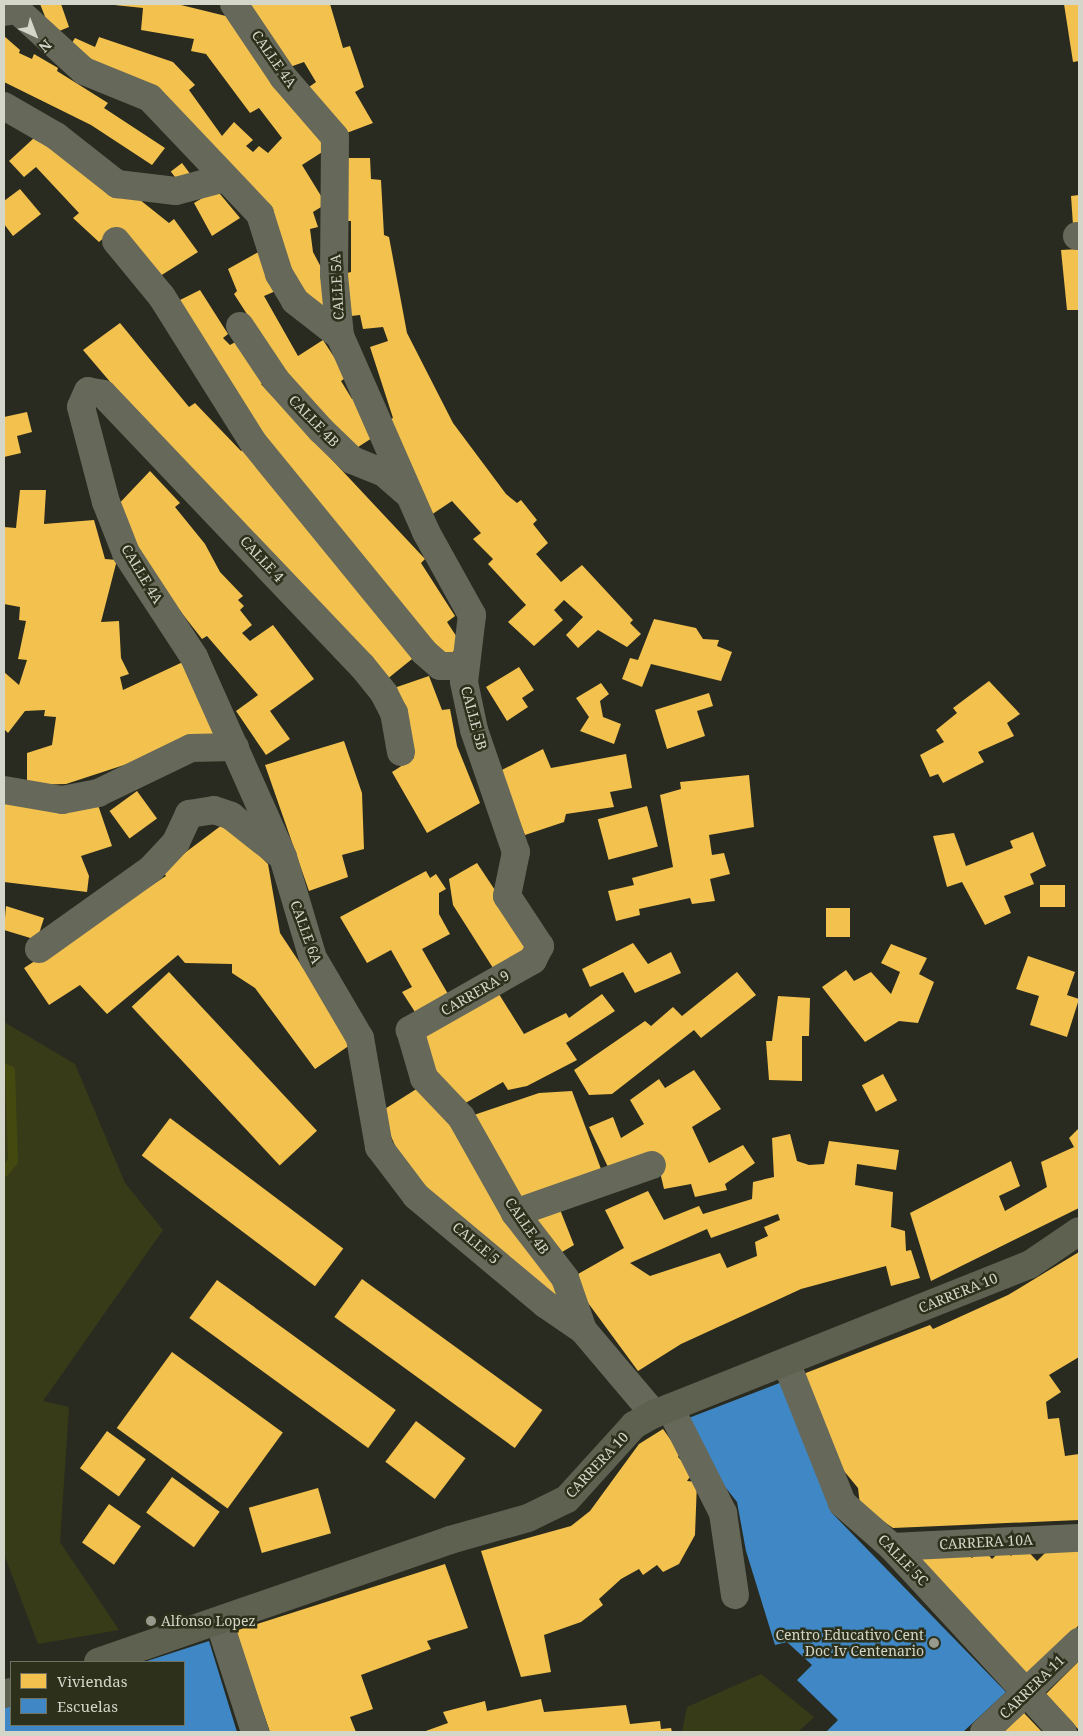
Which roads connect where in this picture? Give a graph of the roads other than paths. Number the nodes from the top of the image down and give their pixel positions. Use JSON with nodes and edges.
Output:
{"nodes":[{"id":1,"x":234,"y":4,"type":"edge"},
{"id":2,"x":4,"y":12,"type":"edge"},
{"id":3,"x":4,"y":106,"type":"edge"},
{"id":4,"x":335,"y":137,"type":"joint"},
{"id":5,"x":225,"y":178,"type":"junction"},
{"id":6,"x":116,"y":240,"type":"dead end"},
{"id":7,"x":240,"y":326,"type":"dead end"},
{"id":8,"x":340,"y":336,"type":"junction"},
{"id":9,"x":88,"y":391,"type":"joint"},
{"id":10,"x":378,"y":428,"type":"joint"},
{"id":11,"x":409,"y":495,"type":"junction"},
{"id":12,"x":464,"y":666,"type":"junction"},
{"id":13,"x":235,"y":747,"type":"junction"},
{"id":14,"x":401,"y":752,"type":"dead end"},
{"id":15,"x":4,"y":790,"type":"edge"},
{"id":16,"x":283,"y":856,"type":"junction"},
{"id":17,"x":39,"y":949,"type":"dead end"},
{"id":18,"x":540,"y":954,"type":"joint"},
{"id":19,"x":410,"y":1030,"type":"joint"},
{"id":20,"x":378,"y":1147,"type":"joint"},
{"id":21,"x":652,"y":1165,"type":"dead end"},
{"id":22,"x":515,"y":1213,"type":"junction"},
{"id":23,"x":1079,"y":1232,"type":"edge"},
{"id":24,"x":583,"y":1330,"type":"junction"},
{"id":25,"x":786,"y":1362,"type":"junction"},
{"id":26,"x":662,"y":1411,"type":"junction"},
{"id":27,"x":1079,"y":1538,"type":"edge"},
{"id":28,"x":892,"y":1547,"type":"junction"},
{"id":29,"x":735,"y":1595,"type":"dead end"},
{"id":30,"x":219,"y":1621,"type":"junction"},
{"id":31,"x":1079,"y":1642,"type":"edge"},
{"id":32,"x":101,"y":1661,"type":"edge"},
{"id":33,"x":1026,"y":1694,"type":"junction"},
{"id":34,"x":255,"y":1732,"type":"edge"},
{"id":35,"x":984,"y":1732,"type":"edge"},
{"id":36,"x":1063,"y":1732,"type":"edge"}],
"edges":[{"from":1,"to":4,"type":"street","name":"CALLE 4A"},
{"from":2,"to":5,"type":"street"},
{"from":3,"to":5,"type":"street"},
{"from":4,"to":8,"type":"street","name":"CALLE 5A"},
{"from":5,"to":8,"type":"street"},
{"from":6,"to":12,"type":"street"},
{"from":7,"to":11,"type":"street","name":"CALLE 4B"},
{"from":8,"to":10,"type":"street","name":"CALLE 5A"},
{"from":9,"to":13,"type":"street","name":"CALLE 4A"},
{"from":9,"to":14,"type":"street","name":"CALLE 4"},
{"from":10,"to":11,"type":"street","name":"CALLE 5B"},
{"from":11,"to":12,"type":"street","name":"CALLE 5B"},
{"from":12,"to":18,"type":"street","name":"CALLE 5B"},
{"from":13,"to":15,"type":"street"},
{"from":13,"to":16,"type":"street","name":"CALLE 6A"},
{"from":16,"to":17,"type":"street"},
{"from":16,"to":20,"type":"street","name":"CALLE 6A"},
{"from":18,"to":19,"type":"street","name":"CARRERA 9"},
{"from":19,"to":22,"type":"street","name":"CALLE 4B"},
{"from":20,"to":24,"type":"street","name":"CALLE 5"},
{"from":21,"to":22,"type":"street"},
{"from":22,"to":24,"type":"street","name":"CALLE 4B"},
{"from":23,"to":25,"type":"street","name":"CARRERA 10"},
{"from":24,"to":26,"type":"street","name":"CALLE 4B"},
{"from":25,"to":26,"type":"street","name":"CARRERA 10"},
{"from":25,"to":28,"type":"street","name":"CALLE 5C"},
{"from":26,"to":29,"type":"street","name":"CALLE 4B"},
{"from":26,"to":30,"type":"street","name":"CARRERA 10"},
{"from":27,"to":28,"type":"street","name":"CARRERA 10A"},
{"from":28,"to":33,"type":"street","name":"CALLE 5C"},
{"from":30,"to":32,"type":"street","name":"CARRERA 10"},
{"from":30,"to":34,"type":"street"},
{"from":31,"to":33,"type":"street","name":"CARRERA 11"},
{"from":33,"to":35,"type":"street","name":"CARRERA 11"},
{"from":33,"to":36,"type":"street","name":"CALLE 5C"}]}
